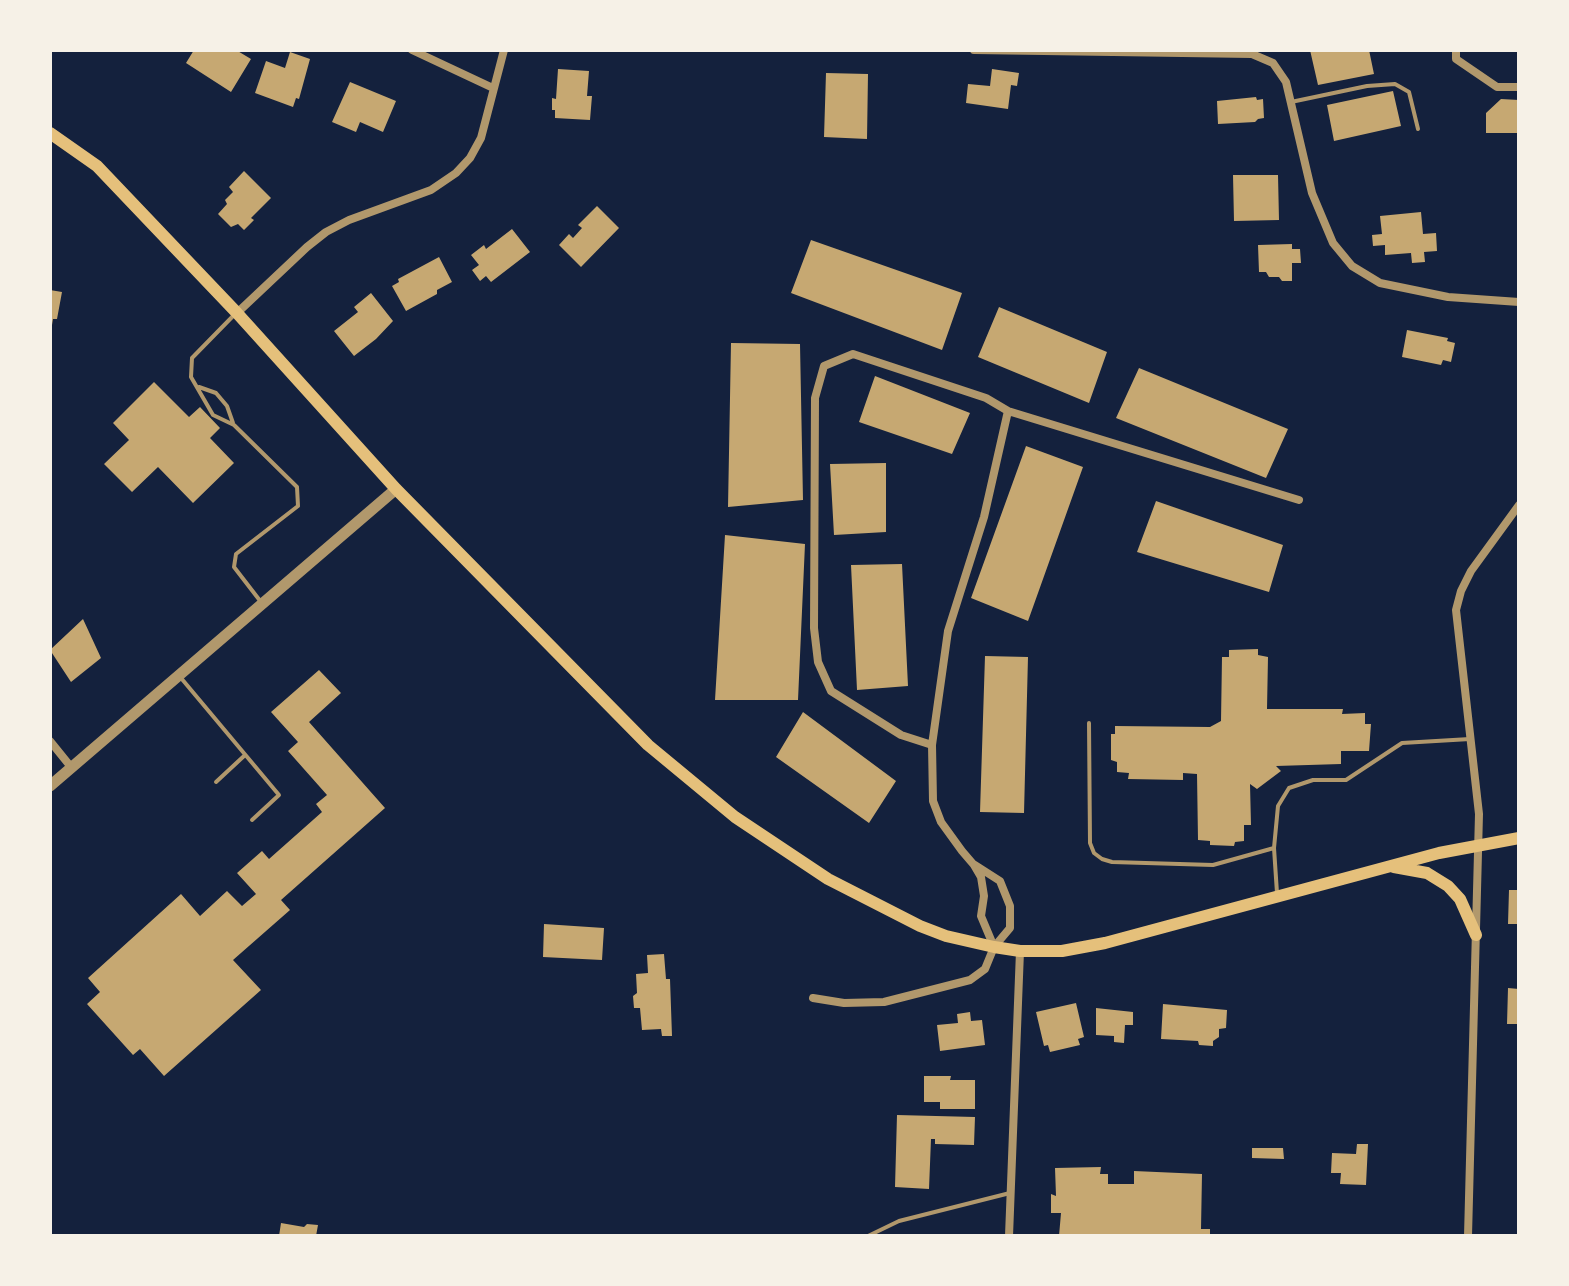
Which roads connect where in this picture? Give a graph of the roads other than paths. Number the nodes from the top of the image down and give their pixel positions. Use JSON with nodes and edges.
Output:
{"nodes":[{"id":1,"x":412,"y":50,"type":"edge"},
{"id":2,"x":504,"y":50,"type":"edge"},
{"id":3,"x":974,"y":50,"type":"edge"},
{"id":4,"x":1456,"y":50,"type":"edge"},
{"id":5,"x":1118,"y":52,"type":"edge"},
{"id":6,"x":1218,"y":52,"type":"edge"},
{"id":7,"x":1519,"y":87,"type":"edge"},
{"id":8,"x":493,"y":88,"type":"junction"},
{"id":9,"x":1291,"y":102,"type":"junction"},
{"id":10,"x":1418,"y":129,"type":"dead end"},
{"id":11,"x":50,"y":133,"type":"edge"},
{"id":12,"x":1519,"y":302,"type":"edge"},
{"id":13,"x":237,"y":313,"type":"junction"},
{"id":14,"x":199,"y":387,"type":"junction"},
{"id":15,"x":1008,"y":411,"type":"junction"},
{"id":16,"x":234,"y":425,"type":"junction"},
{"id":17,"x":396,"y":489,"type":"junction"},
{"id":18,"x":1299,"y":500,"type":"dead end"},
{"id":19,"x":1519,"y":505,"type":"edge"},
{"id":20,"x":1509,"y":519,"type":"junction"},
{"id":21,"x":1519,"y":520,"type":"edge"},
{"id":22,"x":262,"y":604,"type":"junction"},
{"id":23,"x":179,"y":675,"type":"junction"},
{"id":24,"x":1089,"y":723,"type":"dead end"},
{"id":25,"x":1470,"y":739,"type":"junction"},
{"id":26,"x":50,"y":741,"type":"edge"},
{"id":27,"x":932,"y":745,"type":"junction"},
{"id":28,"x":244,"y":756,"type":"junction"},
{"id":29,"x":71,"y":767,"type":"junction"},
{"id":30,"x":216,"y":782,"type":"dead end"},
{"id":31,"x":50,"y":786,"type":"edge"},
{"id":32,"x":252,"y":820,"type":"dead end"},
{"id":33,"x":1519,"y":838,"type":"edge"},
{"id":34,"x":1479,"y":845,"type":"junction"},
{"id":35,"x":1274,"y":848,"type":"junction"},
{"id":36,"x":974,"y":865,"type":"junction"},
{"id":37,"x":1387,"y":866,"type":"junction"},
{"id":38,"x":1277,"y":896,"type":"junction"},
{"id":39,"x":1476,"y":935,"type":"junction"},
{"id":40,"x":994,"y":947,"type":"junction"},
{"id":41,"x":1020,"y":951,"type":"junction"},
{"id":42,"x":813,"y":998,"type":"dead end"},
{"id":43,"x":1013,"y":1192,"type":"junction"},
{"id":44,"x":868,"y":1236,"type":"edge"},
{"id":45,"x":1009,"y":1236,"type":"edge"},
{"id":46,"x":1468,"y":1236,"type":"edge"}],
"edges":[{"from":1,"to":8,"type":"street"},
{"from":2,"to":8,"type":"street"},
{"from":3,"to":5,"type":"street"},
{"from":4,"to":7,"type":"street"},
{"from":5,"to":6,"type":"street"},
{"from":6,"to":9,"type":"street"},
{"from":8,"to":13,"type":"street"},
{"from":9,"to":10,"type":"lane"},
{"from":9,"to":12,"type":"street"},
{"from":11,"to":13,"type":"main road"},
{"from":13,"to":14,"type":"lane"},
{"from":13,"to":17,"type":"main road"},
{"from":14,"to":16,"type":"lane"},
{"from":14,"to":16,"type":"lane"},
{"from":15,"to":18,"type":"street"},
{"from":15,"to":27,"type":"street"},
{"from":15,"to":27,"type":"street"},
{"from":16,"to":22,"type":"lane"},
{"from":17,"to":22,"type":"street"},
{"from":17,"to":40,"type":"main road"},
{"from":19,"to":20,"type":"street"},
{"from":20,"to":21,"type":"lane"},
{"from":20,"to":25,"type":"street"},
{"from":22,"to":23,"type":"street"},
{"from":23,"to":28,"type":"lane"},
{"from":23,"to":29,"type":"street"},
{"from":24,"to":35,"type":"lane"},
{"from":25,"to":34,"type":"street"},
{"from":25,"to":35,"type":"lane"},
{"from":26,"to":29,"type":"street"},
{"from":27,"to":36,"type":"street"},
{"from":28,"to":30,"type":"lane"},
{"from":28,"to":32,"type":"lane"},
{"from":29,"to":31,"type":"street"},
{"from":33,"to":34,"type":"main road"},
{"from":34,"to":37,"type":"main road"},
{"from":34,"to":39,"type":"street"},
{"from":35,"to":38,"type":"lane"},
{"from":36,"to":40,"type":"street"},
{"from":36,"to":40,"type":"street"},
{"from":37,"to":38,"type":"main road"},
{"from":37,"to":39,"type":"main road"},
{"from":38,"to":41,"type":"main road"},
{"from":39,"to":46,"type":"street"},
{"from":40,"to":41,"type":"main road"},
{"from":40,"to":42,"type":"street"},
{"from":41,"to":43,"type":"street"},
{"from":43,"to":44,"type":"lane"},
{"from":43,"to":45,"type":"street"}]}
